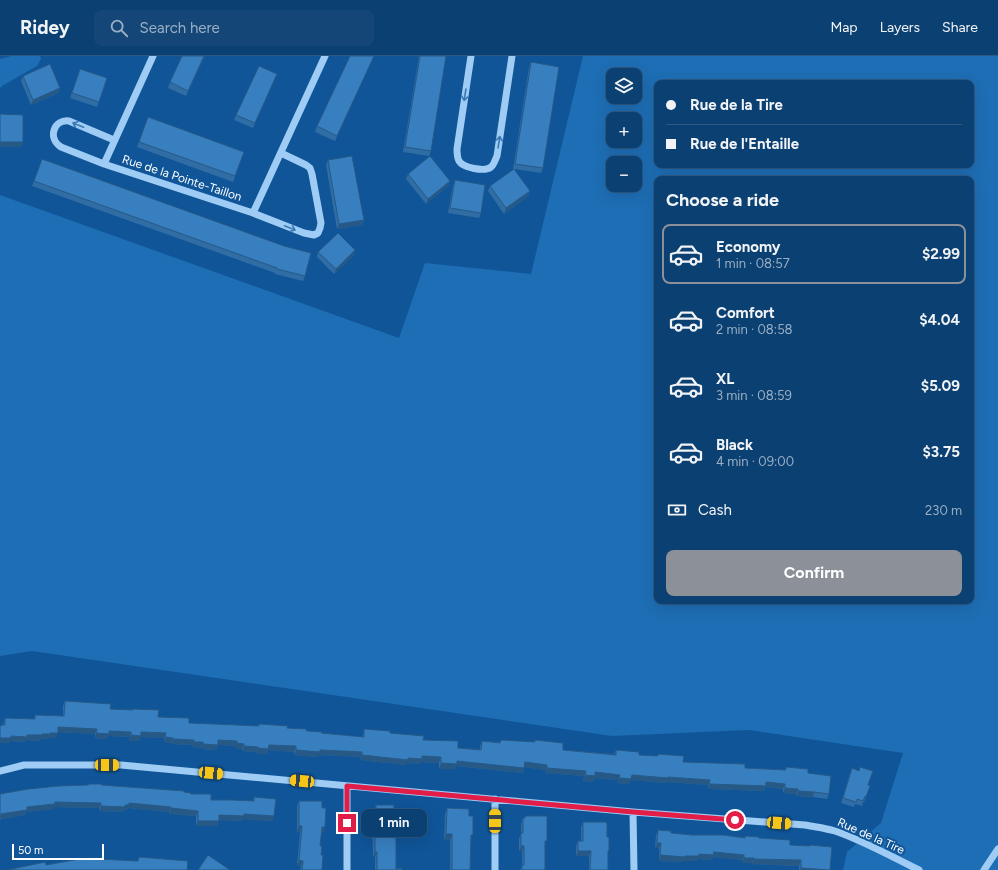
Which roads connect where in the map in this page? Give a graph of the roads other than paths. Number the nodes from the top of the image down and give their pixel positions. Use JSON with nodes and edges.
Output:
{"nodes":[{"id":1,"x":153,"y":56,"type":"edge"},
{"id":2,"x":326,"y":56,"type":"edge"},
{"id":3,"x":471,"y":56,"type":"edge"},
{"id":4,"x":512,"y":56,"type":"edge"},
{"id":5,"x":114,"y":140,"type":"junction"},
{"id":6,"x":281,"y":153,"type":"junction"},
{"id":7,"x":104,"y":164,"type":"junction"},
{"id":8,"x":253,"y":213,"type":"junction"},
{"id":9,"x":0,"y":771,"type":"edge"},
{"id":10,"x":347,"y":786,"type":"junction"},
{"id":11,"x":495,"y":798,"type":"junction"},
{"id":12,"x":633,"y":812,"type":"junction"},
{"id":13,"x":998,"y":849,"type":"edge"},
{"id":14,"x":347,"y":870,"type":"edge"},
{"id":15,"x":495,"y":870,"type":"edge"},
{"id":16,"x":634,"y":870,"type":"edge"},
{"id":17,"x":919,"y":870,"type":"edge"},
{"id":18,"x":984,"y":870,"type":"edge"}],
"edges":[{"from":1,"to":5,"type":"street","name":"Rue de la Pointe-Taillon"},
{"from":2,"to":6,"type":"street","name":"Rue de la Pointe-Taillon"},
{"from":3,"to":4,"type":"street","one_way":true},
{"from":5,"to":7,"type":"street","name":"Rue de la Pointe-Taillon"},
{"from":5,"to":7,"type":"street","name":"Rue de la Pointe-Taillon","one_way":true},
{"from":6,"to":8,"type":"street","name":"Rue de la Pointe-Taillon"},
{"from":8,"to":6,"type":"street","name":"Rue de la Pointe-Taillon","one_way":true},
{"from":7,"to":8,"type":"street","name":"Rue de la Pointe-Taillon"},
{"from":9,"to":10,"type":"street","name":"Rue de la Tire"},
{"from":10,"to":11,"type":"street","name":"Rue de la Tire"},
{"from":10,"to":14,"type":"street"},
{"from":11,"to":12,"type":"street","name":"Rue de la Tire"},
{"from":11,"to":15,"type":"street"},
{"from":12,"to":16,"type":"street"},
{"from":12,"to":17,"type":"street","name":"Rue de la Tire"},
{"from":13,"to":18,"type":"street"}]}
